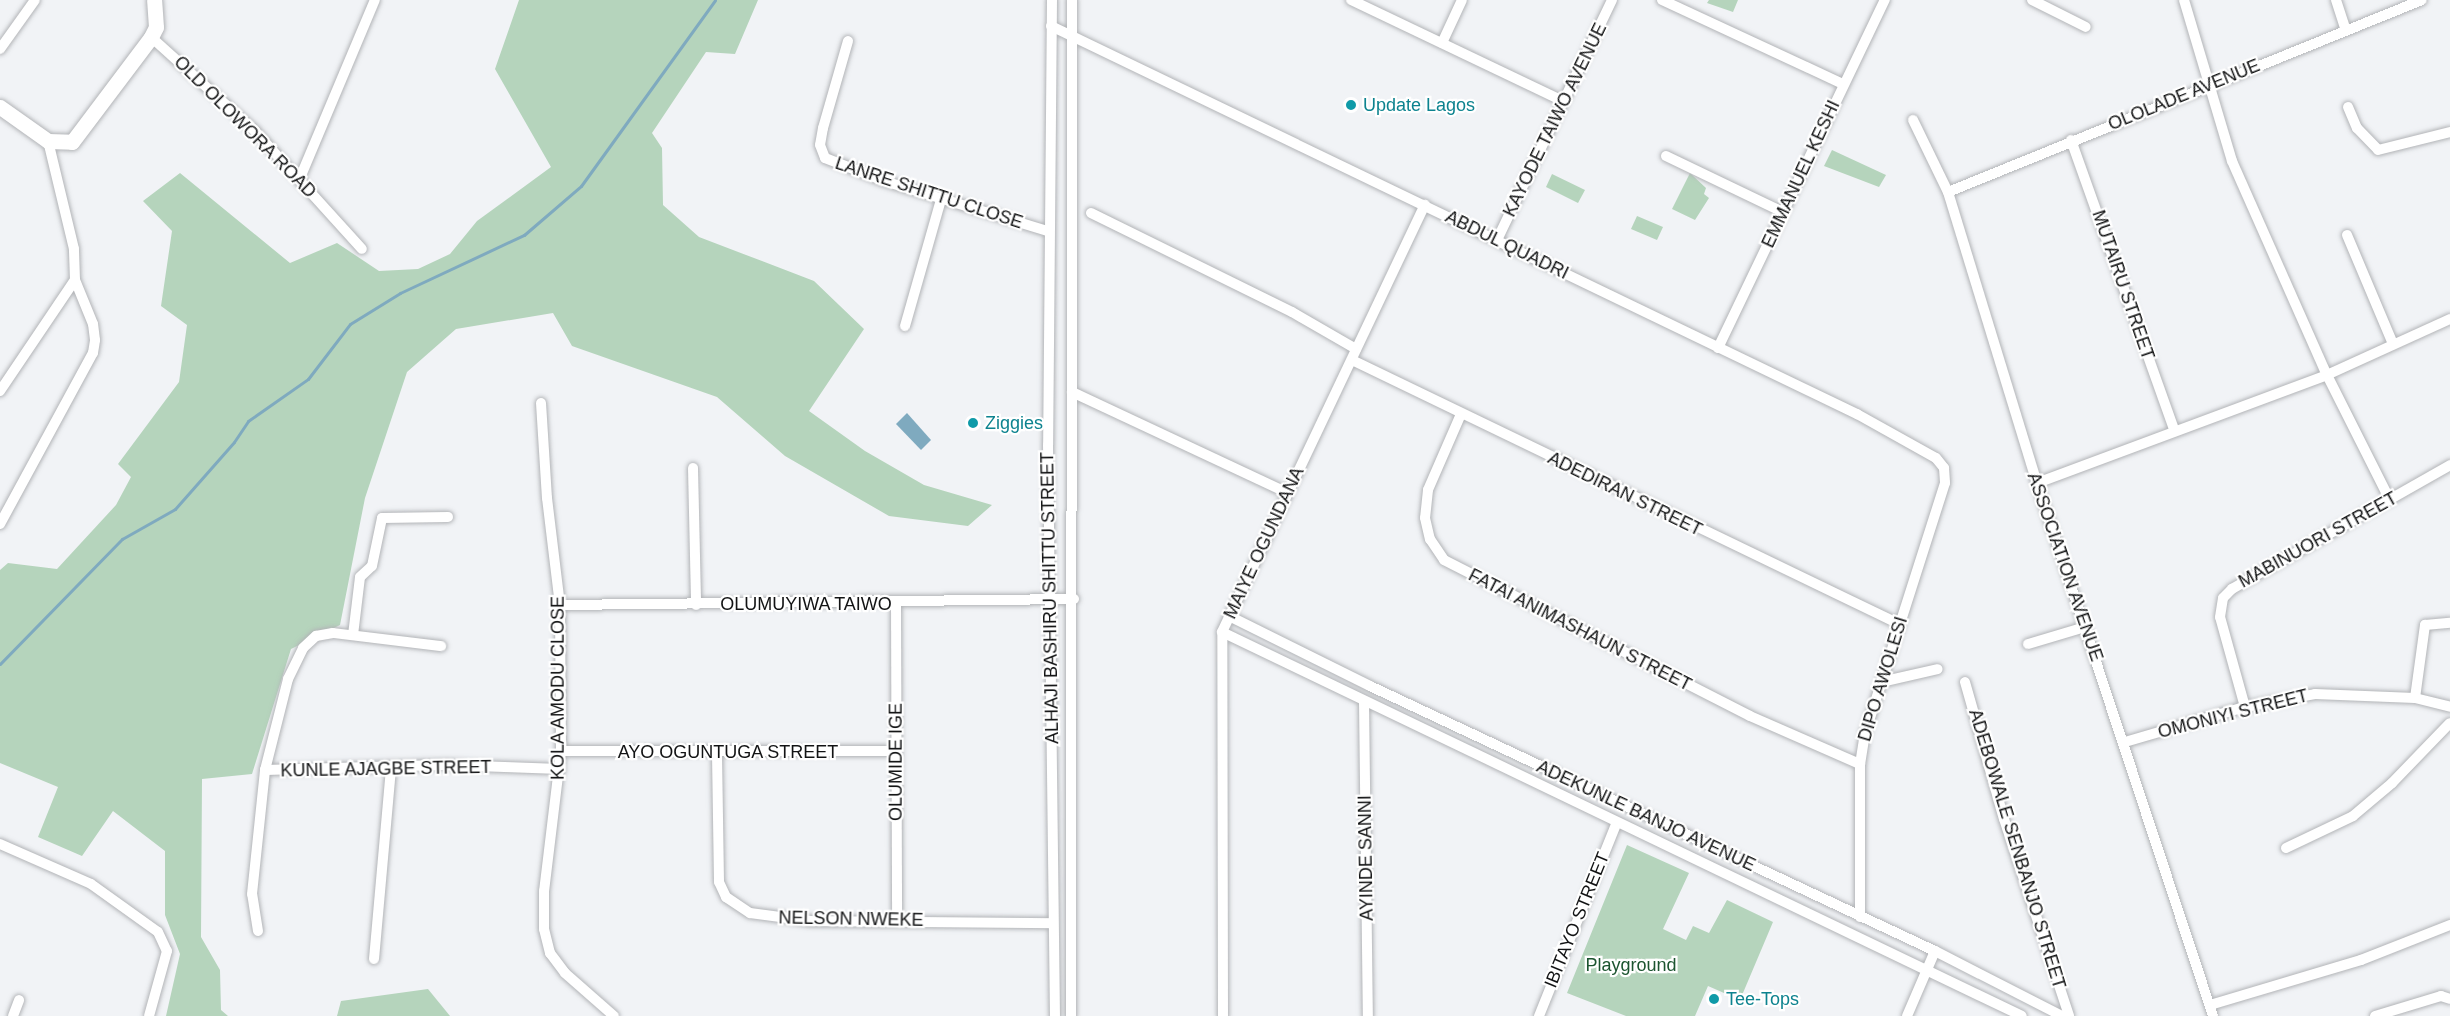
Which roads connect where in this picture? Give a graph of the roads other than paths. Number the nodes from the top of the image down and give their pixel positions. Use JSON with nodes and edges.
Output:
{"nodes":[{"id":1,"x":35,"y":0,"type":"edge"},
{"id":2,"x":154,"y":0,"type":"edge"},
{"id":3,"x":375,"y":0,"type":"edge"},
{"id":4,"x":1052,"y":0,"type":"edge"},
{"id":5,"x":1072,"y":0,"type":"edge"},
{"id":6,"x":1351,"y":0,"type":"edge"},
{"id":7,"x":1462,"y":0,"type":"edge"},
{"id":8,"x":1612,"y":0,"type":"edge"},
{"id":9,"x":1662,"y":0,"type":"edge"},
{"id":10,"x":1885,"y":0,"type":"edge"},
{"id":11,"x":2032,"y":0,"type":"edge"},
{"id":12,"x":2184,"y":0,"type":"edge"},
{"id":13,"x":2336,"y":0,"type":"edge"},
{"id":14,"x":2422,"y":0,"type":"edge"},
{"id":15,"x":1051,"y":26,"type":"junction"},
{"id":16,"x":2086,"y":27,"type":"dead end"},
{"id":17,"x":2345,"y":28,"type":"junction"},
{"id":18,"x":1072,"y":34,"type":"junction"},
{"id":19,"x":151,"y":37,"type":"junction"},
{"id":20,"x":848,"y":41,"type":"dead end"},
{"id":21,"x":1442,"y":43,"type":"junction"},
{"id":22,"x":0,"y":49,"type":"edge"},
{"id":23,"x":1843,"y":84,"type":"junction"},
{"id":24,"x":2208,"y":87,"type":"junction"},
{"id":25,"x":1563,"y":101,"type":"junction"},
{"id":26,"x":0,"y":107,"type":"edge"},
{"id":27,"x":2348,"y":108,"type":"dead end"},
{"id":28,"x":1913,"y":120,"type":"dead end"},
{"id":29,"x":2450,"y":132,"type":"edge"},
{"id":30,"x":2072,"y":140,"type":"junction"},
{"id":31,"x":48,"y":141,"type":"junction"},
{"id":32,"x":1666,"y":156,"type":"dead end"},
{"id":33,"x":300,"y":178,"type":"junction"},
{"id":34,"x":1948,"y":192,"type":"junction"},
{"id":35,"x":941,"y":200,"type":"junction"},
{"id":36,"x":1425,"y":205,"type":"junction"},
{"id":37,"x":1090,"y":213,"type":"dead end"},
{"id":38,"x":1782,"y":213,"type":"junction"},
{"id":39,"x":1048,"y":231,"type":"junction"},
{"id":40,"x":2347,"y":235,"type":"dead end"},
{"id":41,"x":1497,"y":240,"type":"junction"},
{"id":42,"x":362,"y":249,"type":"dead end"},
{"id":43,"x":75,"y":280,"type":"junction"},
{"id":44,"x":2450,"y":319,"type":"edge"},
{"id":45,"x":905,"y":326,"type":"dead end"},
{"id":46,"x":2393,"y":344,"type":"junction"},
{"id":47,"x":1718,"y":348,"type":"junction"},
{"id":48,"x":1354,"y":354,"type":"junction"},
{"id":49,"x":2327,"y":375,"type":"junction"},
{"id":50,"x":0,"y":391,"type":"edge"},
{"id":51,"x":1072,"y":392,"type":"junction"},
{"id":52,"x":541,"y":403,"type":"dead end"},
{"id":53,"x":1461,"y":414,"type":"junction"},
{"id":54,"x":2174,"y":430,"type":"junction"},
{"id":55,"x":2450,"y":465,"type":"edge"},
{"id":56,"x":693,"y":468,"type":"dead end"},
{"id":57,"x":1945,"y":483,"type":"joint"},
{"id":58,"x":2037,"y":483,"type":"junction"},
{"id":59,"x":1288,"y":493,"type":"junction"},
{"id":60,"x":2390,"y":500,"type":"junction"},
{"id":61,"x":448,"y":518,"type":"dead end"},
{"id":62,"x":0,"y":524,"type":"edge"},
{"id":63,"x":1074,"y":599,"type":"junction"},
{"id":64,"x":1051,"y":600,"type":"junction"},
{"id":65,"x":896,"y":603,"type":"junction"},
{"id":66,"x":696,"y":604,"type":"junction"},
{"id":67,"x":560,"y":605,"type":"junction"},
{"id":68,"x":1229,"y":616,"type":"junction"},
{"id":69,"x":2450,"y":623,"type":"edge"},
{"id":70,"x":1899,"y":624,"type":"junction"},
{"id":71,"x":2085,"y":627,"type":"junction"},
{"id":72,"x":1222,"y":632,"type":"junction"},
{"id":73,"x":353,"y":635,"type":"junction"},
{"id":74,"x":2028,"y":644,"type":"dead end"},
{"id":75,"x":441,"y":646,"type":"dead end"},
{"id":76,"x":1938,"y":669,"type":"dead end"},
{"id":77,"x":1881,"y":682,"type":"junction"},
{"id":78,"x":1965,"y":682,"type":"dead end"},
{"id":79,"x":2415,"y":698,"type":"junction"},
{"id":80,"x":1364,"y":701,"type":"junction"},
{"id":81,"x":2450,"y":706,"type":"edge"},
{"id":82,"x":2245,"y":707,"type":"junction"},
{"id":83,"x":2450,"y":723,"type":"edge"},
{"id":84,"x":2125,"y":742,"type":"junction"},
{"id":85,"x":561,"y":751,"type":"junction"},
{"id":86,"x":895,"y":751,"type":"junction"},
{"id":87,"x":717,"y":754,"type":"junction"},
{"id":88,"x":1860,"y":764,"type":"junction"},
{"id":89,"x":391,"y":767,"type":"junction"},
{"id":90,"x":560,"y":769,"type":"junction"},
{"id":91,"x":265,"y":770,"type":"junction"},
{"id":92,"x":1616,"y":824,"type":"junction"},
{"id":93,"x":0,"y":844,"type":"edge"},
{"id":94,"x":2286,"y":848,"type":"dead end"},
{"id":95,"x":1860,"y":917,"type":"junction"},
{"id":96,"x":897,"y":921,"type":"junction"},
{"id":97,"x":1053,"y":923,"type":"junction"},
{"id":98,"x":2450,"y":925,"type":"edge"},
{"id":99,"x":258,"y":931,"type":"dead end"},
{"id":100,"x":1935,"y":951,"type":"junction"},
{"id":101,"x":374,"y":959,"type":"dead end"},
{"id":102,"x":1927,"y":971,"type":"junction"},
{"id":103,"x":2450,"y":999,"type":"edge"},
{"id":104,"x":19,"y":1000,"type":"dead end"},
{"id":105,"x":2212,"y":1011,"type":"edge"},
{"id":106,"x":13,"y":1016,"type":"edge"},
{"id":107,"x":149,"y":1016,"type":"edge"},
{"id":108,"x":614,"y":1016,"type":"edge"},
{"id":109,"x":1054,"y":1016,"type":"edge"},
{"id":110,"x":1071,"y":1016,"type":"edge"},
{"id":111,"x":1223,"y":1016,"type":"edge"},
{"id":112,"x":1368,"y":1016,"type":"edge"},
{"id":113,"x":1539,"y":1016,"type":"edge"},
{"id":114,"x":1907,"y":1016,"type":"edge"},
{"id":115,"x":2022,"y":1016,"type":"edge"},
{"id":116,"x":2062,"y":1016,"type":"edge"},
{"id":117,"x":2069,"y":1016,"type":"edge"},
{"id":118,"x":2376,"y":1016,"type":"edge"}],
"edges":[{"from":1,"to":22,"type":"street"},
{"from":2,"to":19,"type":"street"},
{"from":3,"to":33,"type":"street"},
{"from":4,"to":15,"type":"street","name":"ALHAJI BASHIRU SHITTU STREET"},
{"from":5,"to":18,"type":"street","name":"ALHAJI BASHIRU SHITTU STREET"},
{"from":6,"to":21,"type":"street"},
{"from":7,"to":21,"type":"street"},
{"from":8,"to":25,"type":"street","name":"KAYODE TAIWO AVENUE"},
{"from":9,"to":23,"type":"street"},
{"from":10,"to":23,"type":"street","name":"EMMANUEL KESHI"},
{"from":11,"to":16,"type":"street"},
{"from":12,"to":24,"type":"street"},
{"from":13,"to":17,"type":"street"},
{"from":14,"to":17,"type":"street","name":"OLOLADE AVENUE"},
{"from":15,"to":18,"type":"street","name":"ABDUL QUADRI"},
{"from":15,"to":39,"type":"street","name":"ALHAJI BASHIRU SHITTU STREET"},
{"from":17,"to":24,"type":"street","name":"OLOLADE AVENUE"},
{"from":18,"to":36,"type":"street","name":"ABDUL QUADRI"},
{"from":18,"to":51,"type":"street","name":"ALHAJI BASHIRU SHITTU STREET"},
{"from":19,"to":31,"type":"street"},
{"from":19,"to":33,"type":"street","name":"OLD OLOWORA ROAD"},
{"from":20,"to":35,"type":"street","name":"LANRE SHITTU CLOSE"},
{"from":21,"to":25,"type":"street"},
{"from":23,"to":38,"type":"street","name":"EMMANUEL KESHI"},
{"from":24,"to":30,"type":"street","name":"OLOLADE AVENUE"},
{"from":24,"to":49,"type":"street"},
{"from":25,"to":41,"type":"street","name":"KAYODE TAIWO AVENUE"},
{"from":26,"to":31,"type":"street"},
{"from":27,"to":29,"type":"street"},
{"from":28,"to":34,"type":"street","name":"ASSOCIATION AVENUE"},
{"from":30,"to":34,"type":"street","name":"OLOLADE AVENUE"},
{"from":30,"to":54,"type":"street","name":"MUTAIRU STREET"},
{"from":31,"to":43,"type":"street"},
{"from":32,"to":38,"type":"street"},
{"from":33,"to":42,"type":"street","name":"OLD OLOWORA ROAD"},
{"from":34,"to":58,"type":"street","name":"ASSOCIATION AVENUE"},
{"from":35,"to":39,"type":"street","name":"LANRE SHITTU CLOSE"},
{"from":35,"to":45,"type":"street"},
{"from":36,"to":41,"type":"street","name":"ABDUL QUADRI"},
{"from":36,"to":48,"type":"street","name":"MAIYE OGUNDANA"},
{"from":37,"to":48,"type":"street","name":"ADEDIRAN STREET"},
{"from":38,"to":47,"type":"street","name":"EMMANUEL KESHI"},
{"from":39,"to":64,"type":"street","name":"ALHAJI BASHIRU SHITTU STREET"},
{"from":40,"to":46,"type":"street"},
{"from":41,"to":47,"type":"street","name":"ABDUL QUADRI"},
{"from":43,"to":50,"type":"street"},
{"from":43,"to":62,"type":"street"},
{"from":44,"to":46,"type":"street"},
{"from":46,"to":49,"type":"street"},
{"from":47,"to":57,"type":"street","name":"ABDUL QUADRI"},
{"from":48,"to":53,"type":"street","name":"ADEDIRAN STREET"},
{"from":48,"to":59,"type":"street","name":"MAIYE OGUNDANA"},
{"from":49,"to":54,"type":"street"},
{"from":49,"to":60,"type":"street"},
{"from":51,"to":59,"type":"street"},
{"from":51,"to":63,"type":"street","name":"ALHAJI BASHIRU SHITTU STREET"},
{"from":52,"to":67,"type":"street","name":"KOLA AMODU CLOSE"},
{"from":53,"to":70,"type":"street","name":"ADEDIRAN STREET"},
{"from":53,"to":88,"type":"street","name":"FATAI ANIMASHAUN STREET"},
{"from":54,"to":58,"type":"street"},
{"from":55,"to":60,"type":"street","name":"MABINUORI STREET"},
{"from":56,"to":66,"type":"street"},
{"from":57,"to":70,"type":"street","name":"DIPO AWOLESI"},
{"from":58,"to":71,"type":"street","name":"ASSOCIATION AVENUE"},
{"from":59,"to":68,"type":"street","name":"MAIYE OGUNDANA"},
{"from":60,"to":82,"type":"street","name":"MABINUORI STREET"},
{"from":61,"to":73,"type":"street"},
{"from":63,"to":64,"type":"street","name":"OLUMUYIWA TAIWO"},
{"from":63,"to":110,"type":"street","name":"ALHAJI BASHIRU SHITTU STREET"},
{"from":64,"to":65,"type":"street","name":"OLUMUYIWA TAIWO"},
{"from":64,"to":97,"type":"street","name":"ALHAJI BASHIRU SHITTU STREET"},
{"from":65,"to":66,"type":"street","name":"OLUMUYIWA TAIWO"},
{"from":65,"to":86,"type":"street","name":"OLUMIDE IGE"},
{"from":66,"to":67,"type":"street","name":"OLUMUYIWA TAIWO"},
{"from":67,"to":85,"type":"street","name":"KOLA AMODU CLOSE"},
{"from":68,"to":72,"type":"street","name":"MAIYE OGUNDANA"},
{"from":68,"to":95,"type":"street","name":"ADEKUNLE BANJO AVENUE"},
{"from":69,"to":79,"type":"street"},
{"from":70,"to":77,"type":"street","name":"DIPO AWOLESI"},
{"from":71,"to":74,"type":"street"},
{"from":71,"to":84,"type":"street","name":"ASSOCIATION AVENUE"},
{"from":72,"to":80,"type":"street","name":"ADEKUNLE BANJO AVENUE"},
{"from":72,"to":111,"type":"street","name":"MAIYE OGUNDANA"},
{"from":73,"to":75,"type":"street"},
{"from":73,"to":91,"type":"street"},
{"from":76,"to":77,"type":"street"},
{"from":77,"to":88,"type":"street","name":"DIPO AWOLESI"},
{"from":78,"to":117,"type":"street","name":"ADEBOWALE SENBANJO STREET"},
{"from":79,"to":81,"type":"street","name":"OMONIYI STREET"},
{"from":79,"to":82,"type":"street","name":"OMONIYI STREET"},
{"from":80,"to":92,"type":"street","name":"ADEKUNLE BANJO AVENUE"},
{"from":80,"to":112,"type":"street","name":"AYINDE SANNI"},
{"from":82,"to":84,"type":"street","name":"OMONIYI STREET"},
{"from":83,"to":94,"type":"street"},
{"from":84,"to":105,"type":"street","name":"ASSOCIATION AVENUE"},
{"from":85,"to":87,"type":"street","name":"AYO OGUNTUGA STREET"},
{"from":85,"to":90,"type":"street","name":"KOLA AMODU CLOSE"},
{"from":86,"to":87,"type":"street","name":"AYO OGUNTUGA STREET"},
{"from":86,"to":96,"type":"street","name":"OLUMIDE IGE"},
{"from":87,"to":96,"type":"street","name":"NELSON NWEKE"},
{"from":88,"to":95,"type":"street","name":"DIPO AWOLESI"},
{"from":89,"to":90,"type":"street","name":"KUNLE AJAGBE STREET"},
{"from":89,"to":91,"type":"street","name":"KUNLE AJAGBE STREET"},
{"from":89,"to":101,"type":"street"},
{"from":90,"to":108,"type":"street","name":"KOLA AMODU CLOSE"},
{"from":91,"to":99,"type":"street","name":"KUNLE AJAGBE STREET"},
{"from":92,"to":102,"type":"street","name":"ADEKUNLE BANJO AVENUE"},
{"from":92,"to":113,"type":"street","name":"IBITAYO STREET"},
{"from":93,"to":107,"type":"street"},
{"from":95,"to":100,"type":"street","name":"ADEKUNLE BANJO AVENUE"},
{"from":96,"to":97,"type":"street","name":"NELSON NWEKE"},
{"from":97,"to":109,"type":"street","name":"ALHAJI BASHIRU SHITTU STREET"},
{"from":98,"to":105,"type":"street"},
{"from":100,"to":102,"type":"street"},
{"from":100,"to":116,"type":"street","name":"ADEKUNLE BANJO AVENUE"},
{"from":102,"to":114,"type":"street"},
{"from":102,"to":115,"type":"street","name":"ADEKUNLE BANJO AVENUE"},
{"from":103,"to":118,"type":"street"},
{"from":104,"to":106,"type":"street"}]}
